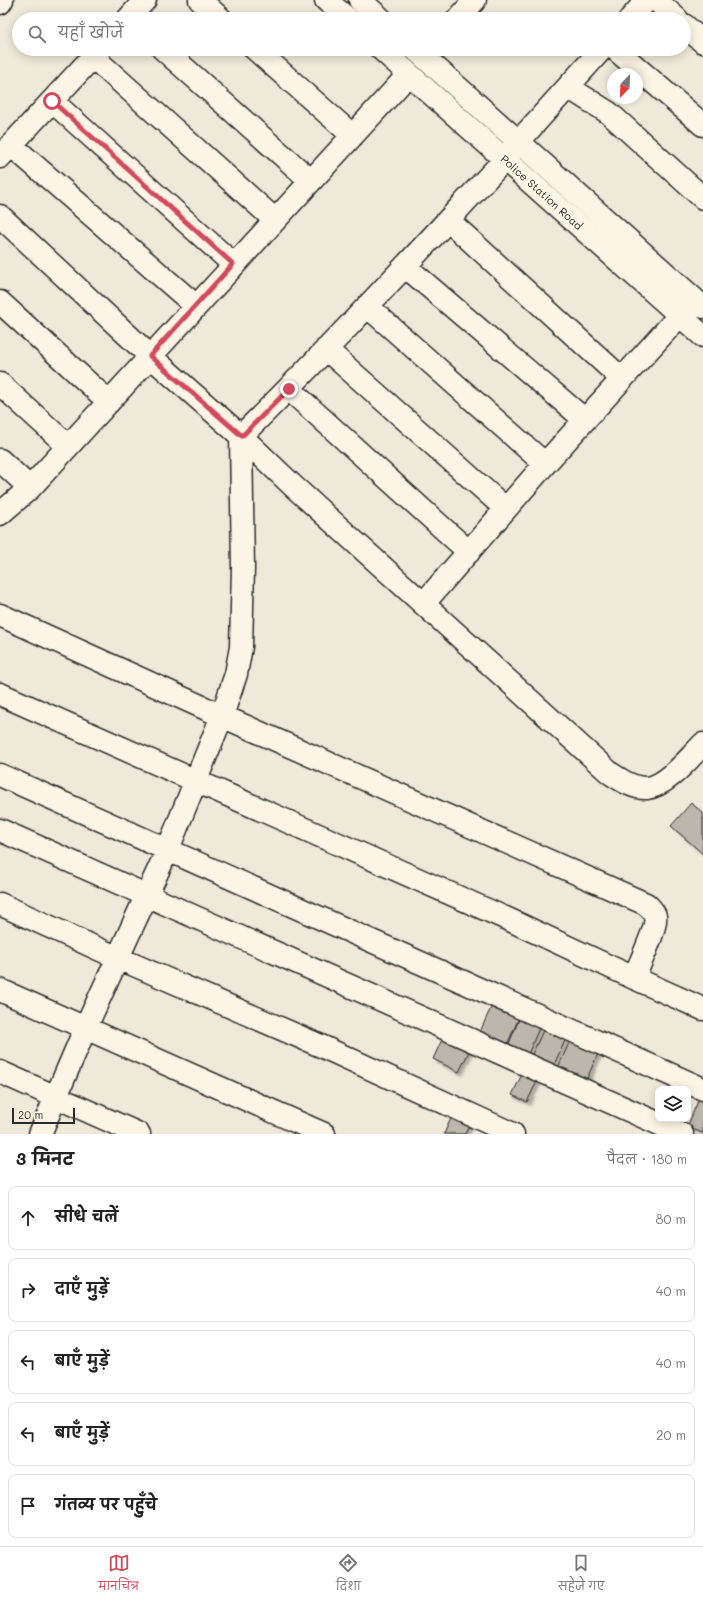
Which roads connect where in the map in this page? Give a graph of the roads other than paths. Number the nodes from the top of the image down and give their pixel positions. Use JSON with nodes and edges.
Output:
{"nodes":[{"id":1,"x":2,"y":0,"type":"edge"},
{"id":2,"x":145,"y":0,"type":"edge"},
{"id":3,"x":200,"y":0,"type":"edge"},
{"id":4,"x":326,"y":0,"type":"edge"},
{"id":5,"x":360,"y":0,"type":"edge"},
{"id":6,"x":474,"y":0,"type":"edge"},
{"id":7,"x":647,"y":0,"type":"edge"},
{"id":8,"x":656,"y":0,"type":"edge"},
{"id":9,"x":0,"y":2,"type":"edge"},
{"id":10,"x":135,"y":12,"type":"edge"},
{"id":11,"x":213,"y":12,"type":"edge"},
{"id":12,"x":340,"y":12,"type":"edge"},
{"id":13,"x":373,"y":12,"type":"edge"},
{"id":14,"x":464,"y":12,"type":"edge"},
{"id":15,"x":636,"y":12,"type":"edge"},
{"id":16,"x":669,"y":12,"type":"edge"},
{"id":17,"x":691,"y":31,"type":"edge"},
{"id":18,"x":703,"y":42,"type":"edge"},
{"id":19,"x":93,"y":56,"type":"edge"},
{"id":20,"x":99,"y":56,"type":"edge"},
{"id":21,"x":171,"y":56,"type":"edge"},
{"id":22,"x":263,"y":56,"type":"edge"},
{"id":23,"x":389,"y":56,"type":"edge"},
{"id":24,"x":427,"y":56,"type":"edge"},
{"id":25,"x":596,"y":56,"type":"edge"},
{"id":26,"x":623,"y":56,"type":"edge"},
{"id":27,"x":409,"y":74,"type":"junction"},
{"id":28,"x":568,"y":87,"type":"junction"},
{"id":29,"x":52,"y":101,"type":"junction"},
{"id":30,"x":703,"y":125,"type":"edge"},
{"id":31,"x":352,"y":135,"type":"junction"},
{"id":32,"x":519,"y":141,"type":"junction"},
{"id":33,"x":5,"y":151,"type":"edge"},
{"id":34,"x":505,"y":159,"type":"junction"},
{"id":35,"x":310,"y":180,"type":"junction"},
{"id":36,"x":703,"y":198,"type":"edge"},
{"id":37,"x":0,"y":216,"type":"edge"},
{"id":38,"x":274,"y":219,"type":"junction"},
{"id":39,"x":448,"y":220,"type":"junction"},
{"id":40,"x":233,"y":264,"type":"junction"},
{"id":41,"x":405,"y":266,"type":"junction"},
{"id":42,"x":0,"y":302,"type":"edge"},
{"id":43,"x":196,"y":306,"type":"junction"},
{"id":44,"x":367,"y":306,"type":"junction"},
{"id":45,"x":703,"y":307,"type":"edge"},
{"id":46,"x":680,"y":315,"type":"junction"},
{"id":47,"x":703,"y":336,"type":"edge"},
{"id":48,"x":326,"y":349,"type":"junction"},
{"id":49,"x":150,"y":356,"type":"junction"},
{"id":50,"x":622,"y":380,"type":"junction"},
{"id":51,"x":0,"y":384,"type":"edge"},
{"id":52,"x":289,"y":389,"type":"junction"},
{"id":53,"x":109,"y":402,"type":"junction"},
{"id":54,"x":585,"y":420,"type":"junction"},
{"id":55,"x":242,"y":436,"type":"junction"},
{"id":56,"x":68,"y":446,"type":"junction"},
{"id":57,"x":0,"y":460,"type":"edge"},
{"id":58,"x":545,"y":464,"type":"junction"},
{"id":59,"x":30,"y":488,"type":"junction"},
{"id":60,"x":506,"y":509,"type":"junction"},
{"id":61,"x":0,"y":514,"type":"edge"},
{"id":62,"x":469,"y":552,"type":"junction"},
{"id":63,"x":424,"y":603,"type":"junction"},
{"id":64,"x":0,"y":615,"type":"edge"},
{"id":65,"x":0,"y":694,"type":"edge"},
{"id":66,"x":222,"y":716,"type":"junction"},
{"id":67,"x":703,"y":744,"type":"edge"},
{"id":68,"x":0,"y":775,"type":"edge"},
{"id":69,"x":197,"y":780,"type":"junction"},
{"id":70,"x":0,"y":830,"type":"edge"},
{"id":71,"x":168,"y":850,"type":"junction"},
{"id":72,"x":146,"y":896,"type":"junction"},
{"id":73,"x":0,"y":904,"type":"edge"},
{"id":74,"x":118,"y":958,"type":"junction"},
{"id":75,"x":634,"y":978,"type":"junction"},
{"id":76,"x":0,"y":990,"type":"edge"},
{"id":77,"x":703,"y":1009,"type":"edge"},
{"id":78,"x":85,"y":1029,"type":"junction"},
{"id":79,"x":0,"y":1072,"type":"edge"},
{"id":80,"x":703,"y":1089,"type":"edge"},
{"id":81,"x":56,"y":1096,"type":"junction"},
{"id":82,"x":40,"y":1134,"type":"edge"},
{"id":83,"x":139,"y":1134,"type":"edge"},
{"id":84,"x":324,"y":1134,"type":"edge"},
{"id":85,"x":513,"y":1134,"type":"edge"},
{"id":86,"x":682,"y":1134,"type":"edge"}],
"edges":[{"from":1,"to":9,"type":"street"},
{"from":2,"to":10,"type":"street"},
{"from":3,"to":11,"type":"street"},
{"from":4,"to":12,"type":"street"},
{"from":5,"to":13,"type":"street"},
{"from":6,"to":14,"type":"street"},
{"from":7,"to":15,"type":"street"},
{"from":8,"to":16,"type":"street"},
{"from":17,"to":18,"type":"street"},
{"from":19,"to":29,"type":"street"},
{"from":20,"to":38,"type":"street"},
{"from":21,"to":35,"type":"street"},
{"from":22,"to":31,"type":"street"},
{"from":23,"to":27,"type":"street","name":"Police Station Road"},
{"from":24,"to":32,"type":"street","name":"Police Station Road"},
{"from":25,"to":28,"type":"street"},
{"from":26,"to":30,"type":"street"},
{"from":27,"to":31,"type":"street"},
{"from":27,"to":34,"type":"street","name":"Police Station Road"},
{"from":28,"to":32,"type":"street"},
{"from":28,"to":36,"type":"street"},
{"from":29,"to":33,"type":"street"},
{"from":29,"to":40,"type":"street"},
{"from":31,"to":35,"type":"street"},
{"from":32,"to":34,"type":"street"},
{"from":32,"to":45,"type":"street","name":"Police Station Road"},
{"from":33,"to":43,"type":"street"},
{"from":34,"to":39,"type":"street"},
{"from":34,"to":46,"type":"street","name":"Police Station Road"},
{"from":35,"to":38,"type":"street"},
{"from":37,"to":49,"type":"street"},
{"from":38,"to":40,"type":"street"},
{"from":39,"to":41,"type":"street"},
{"from":39,"to":50,"type":"street"},
{"from":40,"to":43,"type":"street"},
{"from":41,"to":44,"type":"street"},
{"from":41,"to":54,"type":"street"},
{"from":42,"to":53,"type":"street"},
{"from":43,"to":49,"type":"street"},
{"from":44,"to":48,"type":"street"},
{"from":44,"to":58,"type":"street"},
{"from":46,"to":47,"type":"street","name":"Police Station Road"},
{"from":46,"to":50,"type":"street"},
{"from":48,"to":52,"type":"street"},
{"from":48,"to":60,"type":"street"},
{"from":49,"to":53,"type":"street"},
{"from":49,"to":55,"type":"street"},
{"from":50,"to":54,"type":"street"},
{"from":51,"to":56,"type":"street"},
{"from":52,"to":55,"type":"street"},
{"from":52,"to":62,"type":"street"},
{"from":53,"to":56,"type":"street"},
{"from":54,"to":58,"type":"street"},
{"from":55,"to":63,"type":"street"},
{"from":55,"to":66,"type":"street"},
{"from":56,"to":59,"type":"street"},
{"from":57,"to":59,"type":"street"},
{"from":58,"to":60,"type":"street"},
{"from":59,"to":61,"type":"street"},
{"from":60,"to":62,"type":"street"},
{"from":62,"to":63,"type":"street"},
{"from":63,"to":67,"type":"street"},
{"from":64,"to":66,"type":"street"},
{"from":65,"to":69,"type":"street"},
{"from":66,"to":69,"type":"street"},
{"from":66,"to":75,"type":"street"},
{"from":68,"to":71,"type":"street"},
{"from":69,"to":71,"type":"street"},
{"from":69,"to":75,"type":"street"},
{"from":70,"to":72,"type":"street"},
{"from":71,"to":72,"type":"street"},
{"from":71,"to":80,"type":"street"},
{"from":72,"to":74,"type":"street"},
{"from":72,"to":86,"type":"street"},
{"from":73,"to":74,"type":"street"},
{"from":74,"to":78,"type":"street"},
{"from":74,"to":85,"type":"street"},
{"from":75,"to":77,"type":"street"},
{"from":76,"to":78,"type":"street"},
{"from":78,"to":81,"type":"street"},
{"from":78,"to":84,"type":"street"},
{"from":79,"to":81,"type":"street"},
{"from":81,"to":82,"type":"street"},
{"from":81,"to":83,"type":"street"}]}
